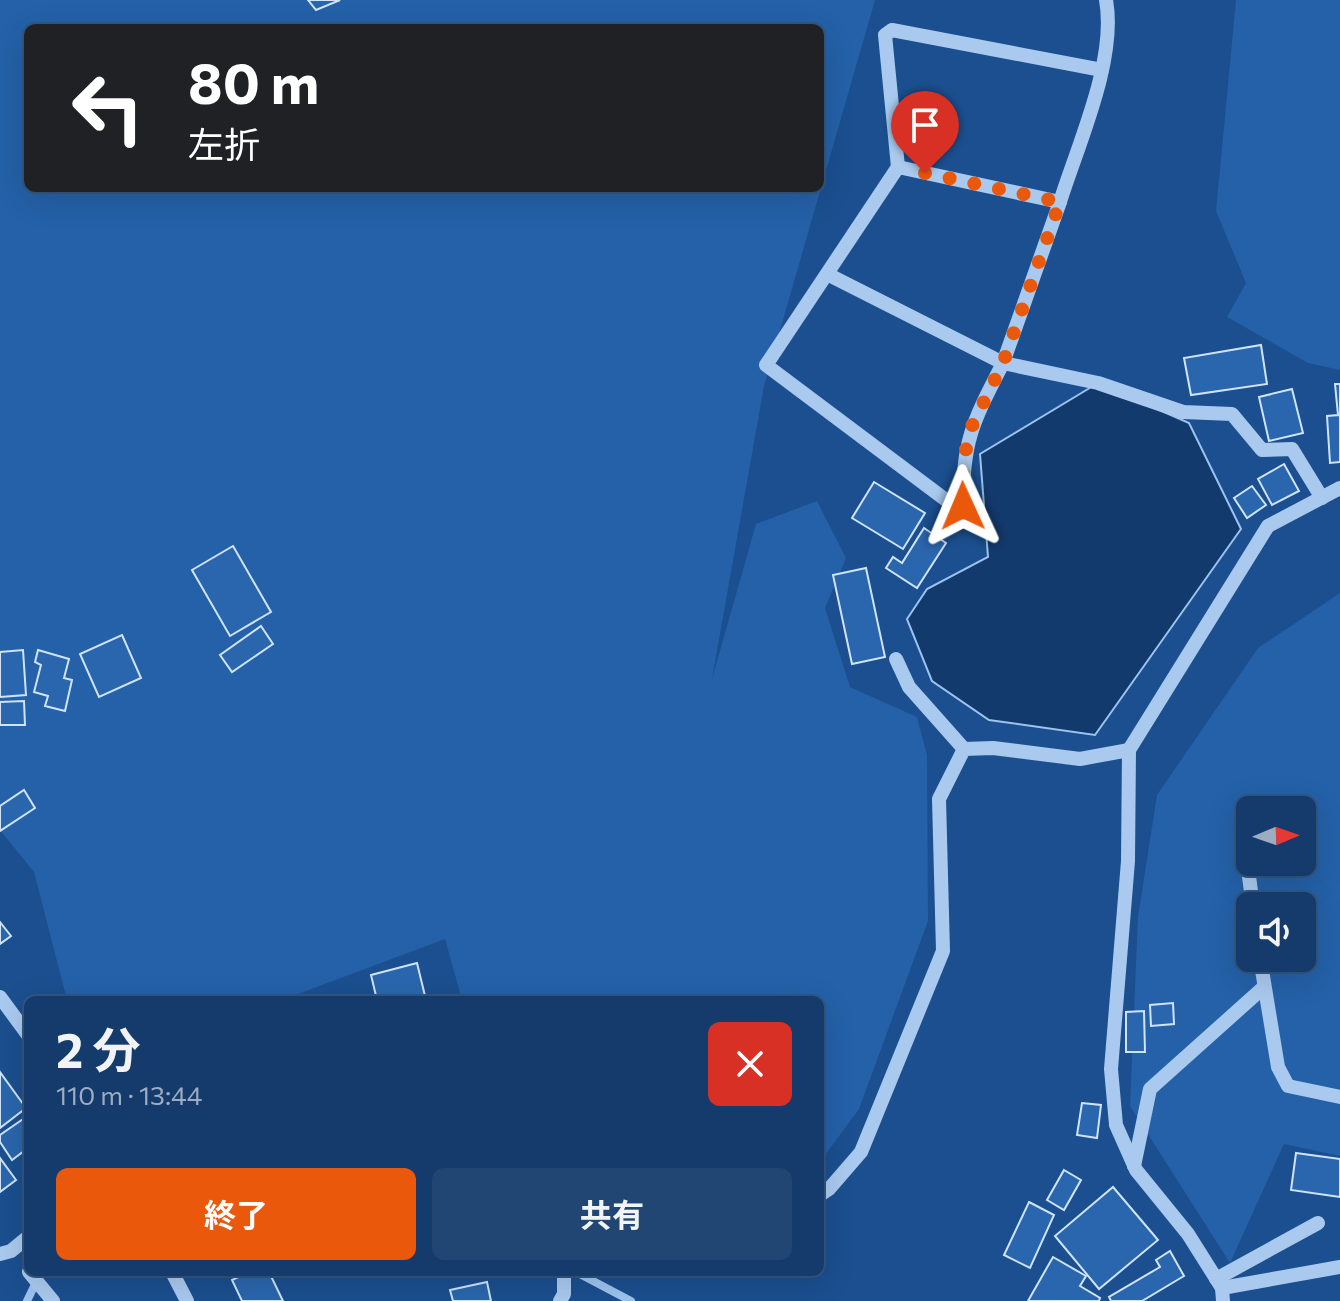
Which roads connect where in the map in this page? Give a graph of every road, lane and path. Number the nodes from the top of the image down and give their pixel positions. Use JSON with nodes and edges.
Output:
{"nodes":[{"id":1,"x":1106,"y":0,"type":"edge"},
{"id":2,"x":1102,"y":70,"type":"junction"},
{"id":3,"x":898,"y":167,"type":"junction"},
{"id":4,"x":1060,"y":202,"type":"junction"},
{"id":5,"x":827,"y":274,"type":"junction"},
{"id":6,"x":1003,"y":363,"type":"junction"},
{"id":7,"x":1340,"y":488,"type":"edge"},
{"id":8,"x":1322,"y":498,"type":"junction"},
{"id":9,"x":896,"y":659,"type":"dead end"},
{"id":10,"x":964,"y":749,"type":"junction"},
{"id":11,"x":1129,"y":750,"type":"junction"},
{"id":12,"x":1262,"y":972,"type":"edge"},
{"id":13,"x":1264,"y":987,"type":"junction"},
{"id":14,"x":0,"y":997,"type":"edge"},
{"id":15,"x":24,"y":1030,"type":"edge"},
{"id":16,"x":1340,"y":1097,"type":"edge"},
{"id":17,"x":1134,"y":1166,"type":"junction"},
{"id":18,"x":824,"y":1192,"type":"edge"},
{"id":19,"x":1318,"y":1223,"type":"dead end"},
{"id":20,"x":24,"y":1240,"type":"edge"},
{"id":21,"x":6,"y":1253,"type":"edge"},
{"id":22,"x":1340,"y":1267,"type":"edge"},
{"id":23,"x":24,"y":1269,"type":"edge"},
{"id":24,"x":31,"y":1276,"type":"edge"},
{"id":25,"x":174,"y":1276,"type":"edge"},
{"id":26,"x":564,"y":1276,"type":"edge"},
{"id":27,"x":1221,"y":1289,"type":"edge"},
{"id":28,"x":567,"y":1299,"type":"edge"},
{"id":29,"x":53,"y":1301,"type":"edge"},
{"id":30,"x":187,"y":1301,"type":"edge"}],
"edges":[{"from":1,"to":2,"type":"street"},
{"from":2,"to":3,"type":"street"},
{"from":2,"to":4,"type":"street"},
{"from":3,"to":4,"type":"street"},
{"from":3,"to":5,"type":"street"},
{"from":4,"to":6,"type":"street"},
{"from":5,"to":6,"type":"street"},
{"from":5,"to":6,"type":"street"},
{"from":6,"to":8,"type":"street"},
{"from":7,"to":8,"type":"street"},
{"from":8,"to":11,"type":"street"},
{"from":9,"to":10,"type":"street"},
{"from":10,"to":11,"type":"street"},
{"from":10,"to":18,"type":"street"},
{"from":11,"to":17,"type":"street"},
{"from":12,"to":13,"type":"street"},
{"from":13,"to":16,"type":"street"},
{"from":13,"to":17,"type":"street"},
{"from":14,"to":15,"type":"street"},
{"from":17,"to":27,"type":"street"},
{"from":19,"to":27,"type":"street"},
{"from":20,"to":21,"type":"street"},
{"from":21,"to":23,"type":"street"},
{"from":22,"to":27,"type":"street"},
{"from":24,"to":29,"type":"street"},
{"from":25,"to":30,"type":"street"},
{"from":26,"to":28,"type":"street"}]}
